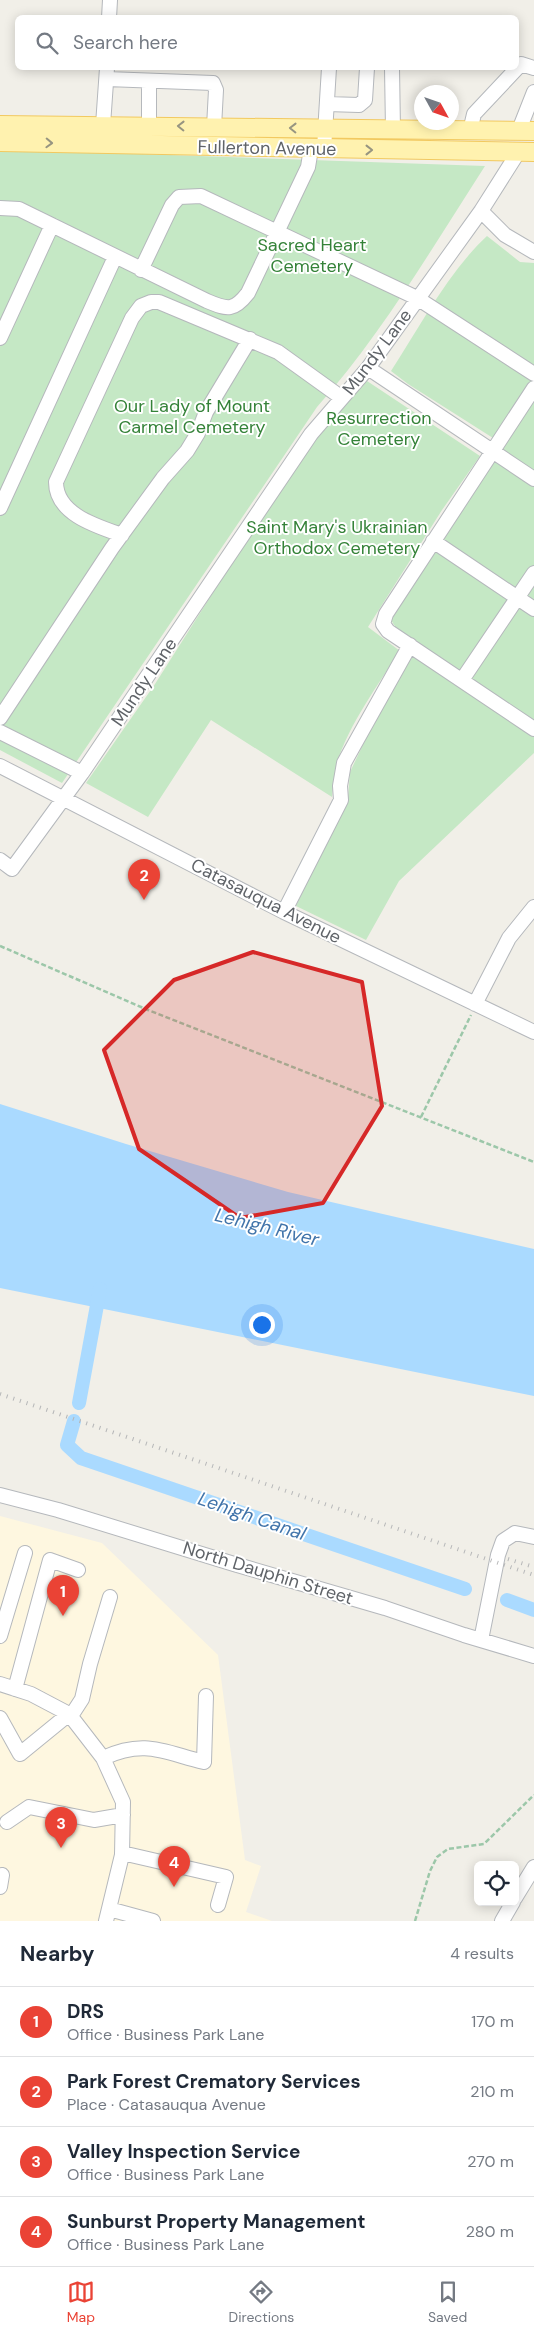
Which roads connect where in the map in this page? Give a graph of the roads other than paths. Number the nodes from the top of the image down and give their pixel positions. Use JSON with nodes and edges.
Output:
{"nodes":[{"id":1,"x":110,"y":0,"type":"edge"},
{"id":2,"x":109,"y":15,"type":"edge"},
{"id":3,"x":519,"y":66,"type":"edge"},
{"id":4,"x":534,"y":68,"type":"edge"},
{"id":5,"x":329,"y":70,"type":"edge"},
{"id":6,"x":367,"y":70,"type":"edge"},
{"id":7,"x":392,"y":70,"type":"edge"},
{"id":8,"x":515,"y":70,"type":"edge"},
{"id":9,"x":107,"y":73,"type":"edge"},
{"id":10,"x":149,"y":80,"type":"junction"},
{"id":11,"x":534,"y":92,"type":"edge"},
{"id":12,"x":327,"y":104,"type":"junction"},
{"id":13,"x":0,"y":125,"type":"edge"},
{"id":14,"x":103,"y":125,"type":"junction"},
{"id":15,"x":149,"y":126,"type":"junction"},
{"id":16,"x":214,"y":127,"type":"junction"},
{"id":17,"x":326,"y":129,"type":"junction"},
{"id":18,"x":393,"y":130,"type":"junction"},
{"id":19,"x":526,"y":130,"type":"edge"},
{"id":20,"x":470,"y":131,"type":"junction"},
{"id":21,"x":0,"y":142,"type":"edge"},
{"id":22,"x":318,"y":149,"type":"junction"},
{"id":23,"x":526,"y":151,"type":"edge"},
{"id":24,"x":0,"y":208,"type":"edge"},
{"id":25,"x":480,"y":211,"type":"junction"},
{"id":26,"x":52,"y":226,"type":"junction"},
{"id":27,"x":277,"y":232,"type":"junction"},
{"id":28,"x":534,"y":252,"type":"edge"},
{"id":29,"x":115,"y":257,"type":"junction"},
{"id":30,"x":141,"y":270,"type":"junction"},
{"id":31,"x":417,"y":298,"type":"junction"},
{"id":32,"x":0,"y":338,"type":"edge"},
{"id":33,"x":250,"y":340,"type":"junction"},
{"id":34,"x":368,"y":368,"type":"junction"},
{"id":35,"x":534,"y":374,"type":"edge"},
{"id":36,"x":534,"y":388,"type":"edge"},
{"id":37,"x":342,"y":398,"type":"junction"},
{"id":38,"x":491,"y":451,"type":"junction"},
{"id":39,"x":534,"y":479,"type":"edge"},
{"id":40,"x":0,"y":508,"type":"edge"},
{"id":41,"x":122,"y":535,"type":"junction"},
{"id":42,"x":433,"y":541,"type":"junction"},
{"id":43,"x":534,"y":573,"type":"edge"},
{"id":44,"x":518,"y":598,"type":"junction"},
{"id":45,"x":534,"y":609,"type":"edge"},
{"id":46,"x":410,"y":645,"type":"junction"},
{"id":47,"x":462,"y":680,"type":"junction"},
{"id":48,"x":0,"y":718,"type":"edge"},
{"id":49,"x":534,"y":728,"type":"edge"},
{"id":50,"x":0,"y":732,"type":"edge"},
{"id":51,"x":0,"y":766,"type":"edge"},
{"id":52,"x":82,"y":773,"type":"junction"},
{"id":53,"x":62,"y":797,"type":"junction"},
{"id":54,"x":0,"y":860,"type":"edge"},
{"id":55,"x":534,"y":907,"type":"edge"},
{"id":56,"x":284,"y":912,"type":"junction"},
{"id":57,"x":475,"y":1004,"type":"junction"},
{"id":58,"x":534,"y":1032,"type":"edge"},
{"id":59,"x":0,"y":1495,"type":"edge"},
{"id":60,"x":534,"y":1537,"type":"edge"},
{"id":61,"x":25,"y":1553,"type":"dead end"},
{"id":62,"x":78,"y":1570,"type":"dead end"},
{"id":63,"x":110,"y":1597,"type":"dead end"},
{"id":64,"x":0,"y":1636,"type":"edge"},
{"id":65,"x":481,"y":1640,"type":"junction"},
{"id":66,"x":534,"y":1656,"type":"edge"},
{"id":67,"x":0,"y":1684,"type":"edge"},
{"id":68,"x":15,"y":1689,"type":"junction"},
{"id":69,"x":206,"y":1696,"type":"dead end"},
{"id":70,"x":70,"y":1715,"type":"junction"},
{"id":71,"x":0,"y":1718,"type":"edge"},
{"id":72,"x":104,"y":1758,"type":"junction"},
{"id":73,"x":123,"y":1815,"type":"junction"},
{"id":74,"x":7,"y":1822,"type":"dead end"},
{"id":75,"x":122,"y":1852,"type":"junction"},
{"id":76,"x":534,"y":1868,"type":"edge"},
{"id":77,"x":519,"y":1892,"type":"edge"},
{"id":78,"x":218,"y":1905,"type":"dead end"},
{"id":79,"x":511,"y":1906,"type":"edge"},
{"id":80,"x":107,"y":1915,"type":"edge"},
{"id":81,"x":153,"y":1921,"type":"edge"},
{"id":82,"x":502,"y":1921,"type":"edge"}],
"edges":[{"from":1,"to":2,"type":"street"},
{"from":3,"to":4,"type":"street"},
{"from":5,"to":12,"type":"street"},
{"from":6,"to":12,"type":"street"},
{"from":7,"to":18,"type":"street"},
{"from":8,"to":20,"type":"street"},
{"from":9,"to":10,"type":"street"},
{"from":9,"to":14,"type":"street"},
{"from":10,"to":15,"type":"street"},
{"from":10,"to":16,"type":"street"},
{"from":11,"to":19,"type":"street"},
{"from":12,"to":17,"type":"street"},
{"from":13,"to":14,"type":"main road","name":"Fullerton Avenue"},
{"from":14,"to":15,"type":"main road","name":"Fullerton Avenue"},
{"from":16,"to":15,"type":"main road","name":"Fullerton Avenue","one_way":true},
{"from":17,"to":16,"type":"main road","name":"Fullerton Avenue","one_way":true},
{"from":17,"to":18,"type":"main road","name":"Fullerton Avenue"},
{"from":17,"to":22,"type":"street"},
{"from":18,"to":20,"type":"main road","name":"Fullerton Avenue"},
{"from":19,"to":20,"type":"main road","name":"Fullerton Avenue"},
{"from":21,"to":22,"type":"main road","name":"Fullerton Avenue","one_way":true},
{"from":22,"to":23,"type":"main road","name":"Fullerton Avenue","one_way":true},
{"from":22,"to":27,"type":"street"},
{"from":23,"to":25,"type":"street","name":"Mundy Lane"},
{"from":24,"to":26,"type":"street"},
{"from":25,"to":28,"type":"street"},
{"from":25,"to":31,"type":"street","name":"Mundy Lane"},
{"from":26,"to":29,"type":"street"},
{"from":26,"to":32,"type":"street"},
{"from":27,"to":30,"type":"street"},
{"from":27,"to":30,"type":"street"},
{"from":27,"to":31,"type":"street"},
{"from":29,"to":30,"type":"street"},
{"from":29,"to":40,"type":"street"},
{"from":31,"to":34,"type":"street","name":"Mundy Lane"},
{"from":31,"to":35,"type":"street"},
{"from":33,"to":37,"type":"street"},
{"from":33,"to":41,"type":"street"},
{"from":33,"to":41,"type":"street"},
{"from":34,"to":37,"type":"street","name":"Mundy Lane"},
{"from":34,"to":38,"type":"street"},
{"from":36,"to":38,"type":"street"},
{"from":37,"to":52,"type":"street","name":"Mundy Lane"},
{"from":38,"to":39,"type":"street"},
{"from":38,"to":42,"type":"street"},
{"from":41,"to":48,"type":"street"},
{"from":42,"to":44,"type":"street"},
{"from":42,"to":46,"type":"street"},
{"from":43,"to":44,"type":"street"},
{"from":44,"to":45,"type":"street"},
{"from":44,"to":47,"type":"street"},
{"from":46,"to":47,"type":"street"},
{"from":46,"to":56,"type":"street"},
{"from":47,"to":49,"type":"street"},
{"from":50,"to":52,"type":"street"},
{"from":51,"to":53,"type":"street","name":"Catasauqua Avenue"},
{"from":52,"to":53,"type":"street","name":"Mundy Lane"},
{"from":53,"to":54,"type":"street","name":"Mundy Lane"},
{"from":53,"to":56,"type":"street","name":"Catasauqua Avenue"},
{"from":55,"to":57,"type":"street"},
{"from":56,"to":57,"type":"street","name":"Catasauqua Avenue"},
{"from":57,"to":58,"type":"street","name":"Catasauqua Avenue"},
{"from":59,"to":65,"type":"street","name":"North Dauphin Street"},
{"from":60,"to":65,"type":"street"},
{"from":61,"to":64,"type":"street"},
{"from":62,"to":68,"type":"street"},
{"from":63,"to":70,"type":"street"},
{"from":65,"to":66,"type":"street","name":"North Dauphin Street"},
{"from":67,"to":68,"type":"street"},
{"from":68,"to":70,"type":"street"},
{"from":69,"to":72,"type":"street"},
{"from":70,"to":71,"type":"street"},
{"from":70,"to":72,"type":"street"},
{"from":72,"to":73,"type":"street"},
{"from":73,"to":74,"type":"street"},
{"from":73,"to":75,"type":"street"},
{"from":75,"to":78,"type":"street"},
{"from":75,"to":80,"type":"street"},
{"from":76,"to":77,"type":"street"},
{"from":79,"to":82,"type":"street"},
{"from":80,"to":81,"type":"street"}]}
